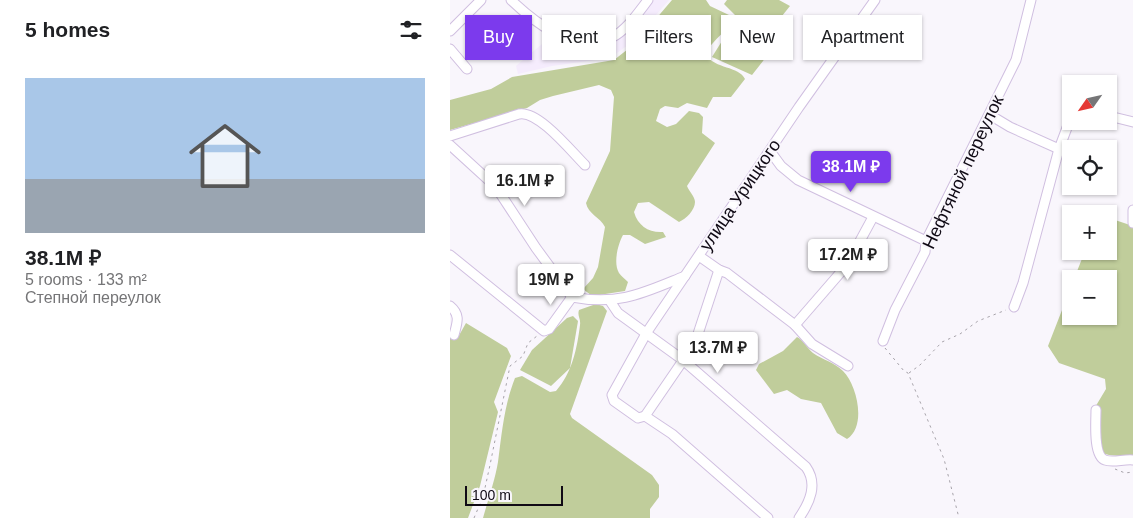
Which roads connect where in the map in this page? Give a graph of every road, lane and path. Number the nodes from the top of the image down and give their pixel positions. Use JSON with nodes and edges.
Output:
{"nodes":[{"id":1,"x":481,"y":0,"type":"edge"},
{"id":2,"x":511,"y":0,"type":"edge"},
{"id":3,"x":648,"y":0,"type":"edge"},
{"id":4,"x":875,"y":0,"type":"edge"},
{"id":5,"x":1031,"y":0,"type":"edge"},
{"id":6,"x":450,"y":31,"type":"edge"},
{"id":7,"x":450,"y":49,"type":"edge"},
{"id":8,"x":467,"y":69,"type":"dead end"},
{"id":9,"x":990,"y":115,"type":"junction"},
{"id":10,"x":1118,"y":118,"type":"edge"},
{"id":11,"x":1133,"y":122,"type":"edge"},
{"id":12,"x":1066,"y":130,"type":"edge"},
{"id":13,"x":450,"y":136,"type":"edge"},
{"id":14,"x":450,"y":146,"type":"edge"},
{"id":15,"x":1059,"y":150,"type":"junction"},
{"id":16,"x":770,"y":151,"type":"junction"},
{"id":17,"x":585,"y":165,"type":"dead end"},
{"id":18,"x":874,"y":217,"type":"junction"},
{"id":19,"x":926,"y":241,"type":"junction"},
{"id":20,"x":450,"y":255,"type":"edge"},
{"id":21,"x":699,"y":256,"type":"junction"},
{"id":22,"x":719,"y":270,"type":"junction"},
{"id":23,"x":685,"y":276,"type":"junction"},
{"id":24,"x":572,"y":297,"type":"junction"},
{"id":25,"x":610,"y":301,"type":"junction"},
{"id":26,"x":450,"y":306,"type":"edge"},
{"id":27,"x":1014,"y":307,"type":"joint"},
{"id":28,"x":794,"y":325,"type":"junction"},
{"id":29,"x":544,"y":331,"type":"junction"},
{"id":30,"x":647,"y":332,"type":"junction"},
{"id":31,"x":454,"y":335,"type":"dead end"},
{"id":32,"x":883,"y":341,"type":"joint"},
{"id":33,"x":684,"y":360,"type":"junction"},
{"id":34,"x":848,"y":366,"type":"dead end"},
{"id":35,"x":908,"y":373,"type":"junction"},
{"id":36,"x":1096,"y":410,"type":"dead end"},
{"id":37,"x":645,"y":416,"type":"junction"},
{"id":38,"x":1133,"y":460,"type":"edge"},
{"id":39,"x":474,"y":518,"type":"edge"},
{"id":40,"x":768,"y":518,"type":"edge"},
{"id":41,"x":799,"y":518,"type":"edge"},
{"id":42,"x":959,"y":518,"type":"edge"}],
"edges":[{"from":1,"to":6,"type":"street"},
{"from":2,"to":3,"type":"street"},
{"from":4,"to":16,"type":"street","name":"улица Урицкого"},
{"from":5,"to":9,"type":"street","name":"Нефтяной переулок"},
{"from":7,"to":8,"type":"street"},
{"from":9,"to":15,"type":"street"},
{"from":9,"to":19,"type":"street","name":"Нефтяной переулок"},
{"from":10,"to":11,"type":"street"},
{"from":12,"to":15,"type":"street"},
{"from":13,"to":17,"type":"street"},
{"from":14,"to":24,"type":"street"},
{"from":15,"to":27,"type":"street"},
{"from":16,"to":18,"type":"street"},
{"from":16,"to":21,"type":"street","name":"улица Урицкого"},
{"from":18,"to":19,"type":"street"},
{"from":18,"to":28,"type":"street"},
{"from":19,"to":32,"type":"street","name":"Нефтяной переулок"},
{"from":20,"to":29,"type":"street"},
{"from":21,"to":22,"type":"street"},
{"from":21,"to":23,"type":"street","name":"улица Урицкого"},
{"from":22,"to":28,"type":"street"},
{"from":22,"to":33,"type":"street"},
{"from":23,"to":25,"type":"street"},
{"from":23,"to":30,"type":"street","name":"улица Урицкого"},
{"from":24,"to":25,"type":"street"},
{"from":24,"to":29,"type":"street"},
{"from":25,"to":30,"type":"street"},
{"from":26,"to":31,"type":"street"},
{"from":27,"to":35,"type":"path"},
{"from":28,"to":34,"type":"street"},
{"from":29,"to":39,"type":"path"},
{"from":30,"to":33,"type":"street"},
{"from":30,"to":37,"type":"street","name":"улица Урицкого"},
{"from":32,"to":35,"type":"path"},
{"from":33,"to":37,"type":"street"},
{"from":33,"to":41,"type":"street"},
{"from":35,"to":42,"type":"path"},
{"from":36,"to":38,"type":"street"},
{"from":37,"to":40,"type":"street"}]}
